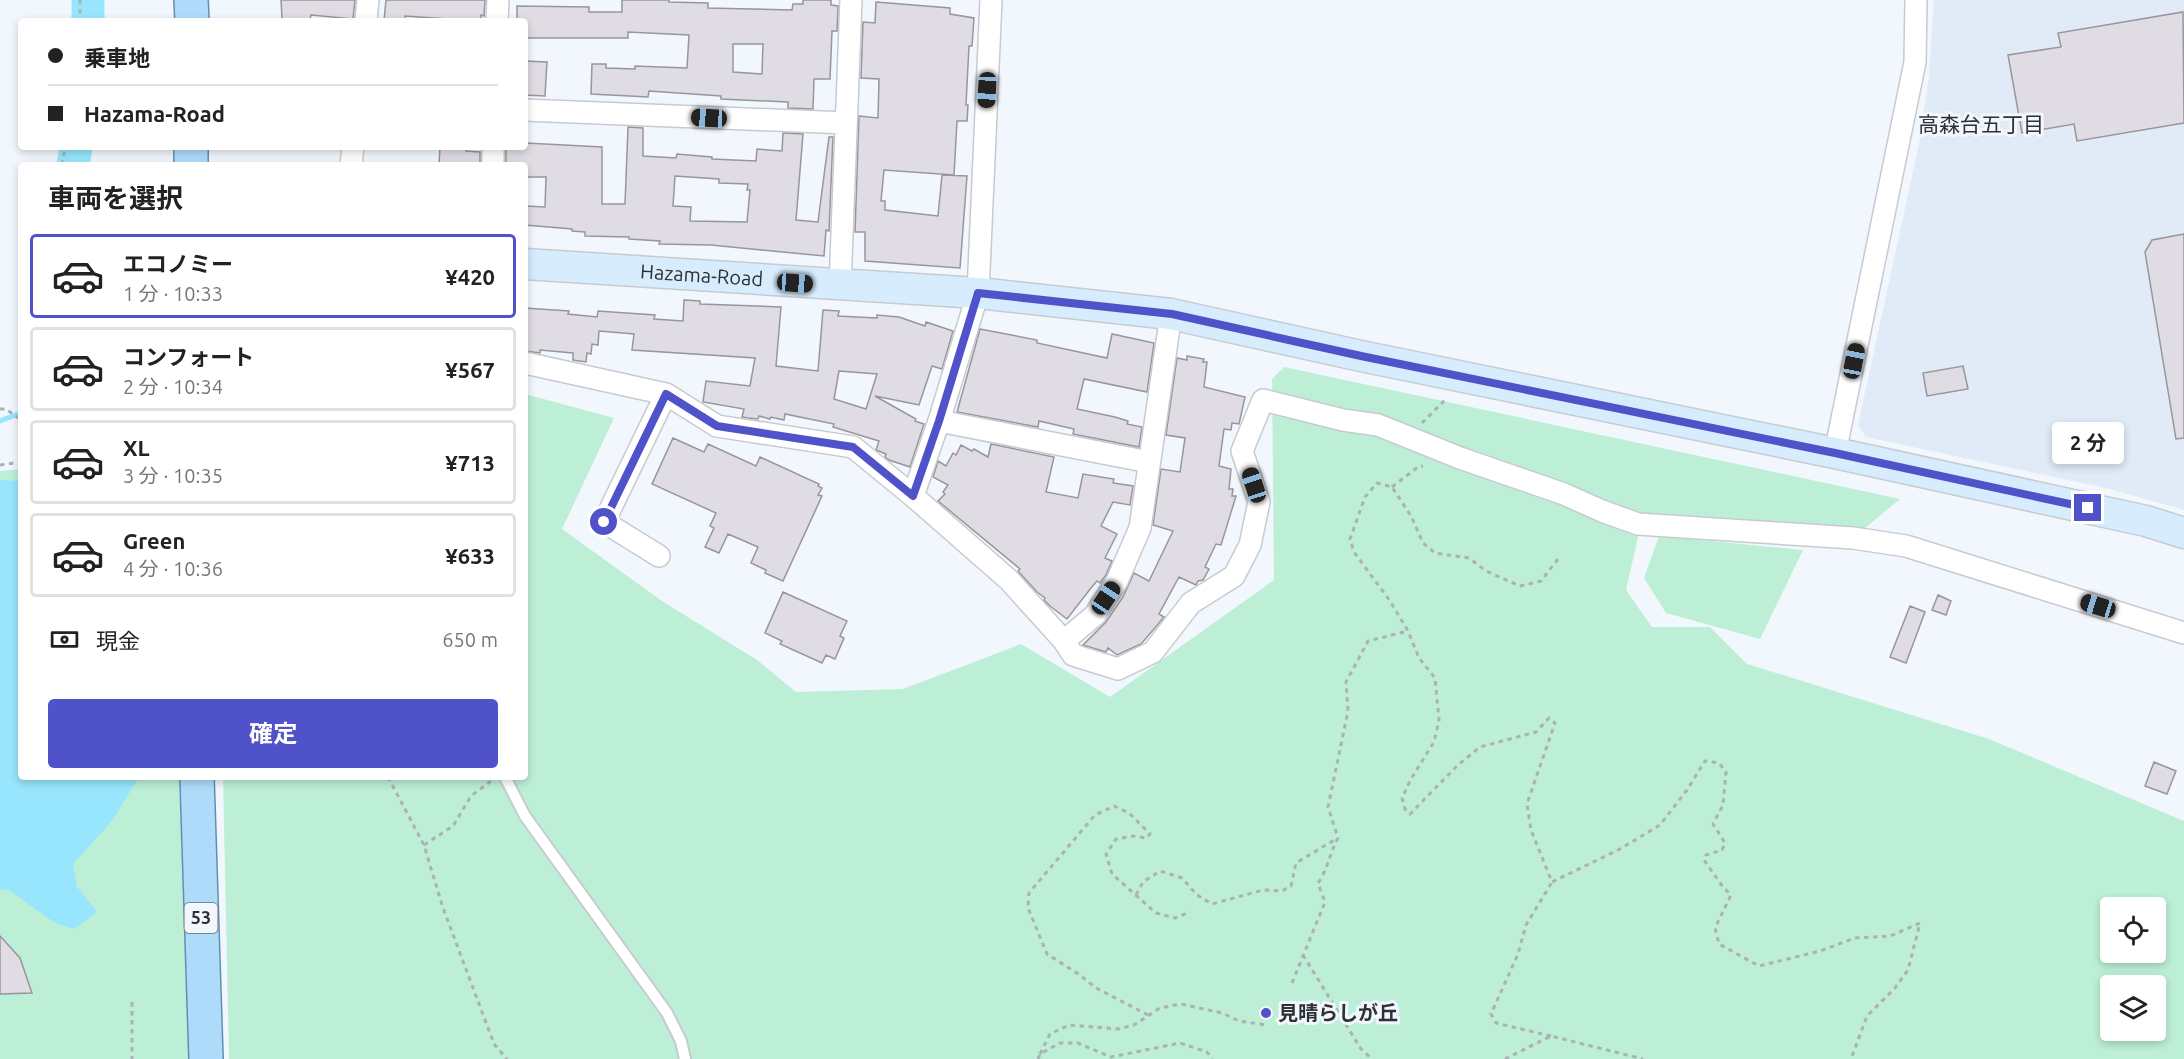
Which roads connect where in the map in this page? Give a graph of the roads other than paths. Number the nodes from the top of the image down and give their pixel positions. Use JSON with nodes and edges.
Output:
{"nodes":[{"id":1,"x":192,"y":0,"type":"edge"},
{"id":2,"x":368,"y":0,"type":"edge"},
{"id":3,"x":498,"y":0,"type":"edge"},
{"id":4,"x":851,"y":0,"type":"edge"},
{"id":5,"x":991,"y":0,"type":"edge"},
{"id":6,"x":1916,"y":0,"type":"edge"},
{"id":7,"x":192,"y":18,"type":"edge"},
{"id":8,"x":366,"y":18,"type":"edge"},
{"id":9,"x":497,"y":18,"type":"edge"},
{"id":10,"x":528,"y":110,"type":"edge"},
{"id":11,"x":846,"y":123,"type":"junction"},
{"id":12,"x":528,"y":264,"type":"edge"},
{"id":13,"x":840,"y":286,"type":"junction"},
{"id":14,"x":978,"y":293,"type":"junction"},
{"id":15,"x":1172,"y":314,"type":"junction"},
{"id":16,"x":528,"y":364,"type":"edge"},
{"id":17,"x":666,"y":394,"type":"junction"},
{"id":18,"x":939,"y":421,"type":"junction"},
{"id":19,"x":1835,"y":453,"type":"junction"},
{"id":20,"x":1149,"y":462,"type":"junction"},
{"id":21,"x":913,"y":496,"type":"junction"},
{"id":22,"x":2184,"y":533,"type":"edge"},
{"id":23,"x":659,"y":556,"type":"dead end"},
{"id":24,"x":2184,"y":633,"type":"edge"},
{"id":25,"x":1064,"y":641,"type":"junction"},
{"id":26,"x":197,"y":780,"type":"edge"},
{"id":27,"x":507,"y":780,"type":"edge"},
{"id":28,"x":206,"y":1059,"type":"edge"},
{"id":29,"x":685,"y":1059,"type":"edge"}],
"edges":[{"from":1,"to":7,"type":"main road"},
{"from":2,"to":8,"type":"street"},
{"from":3,"to":9,"type":"street"},
{"from":4,"to":11,"type":"street"},
{"from":5,"to":14,"type":"street"},
{"from":6,"to":19,"type":"street"},
{"from":10,"to":11,"type":"street"},
{"from":11,"to":13,"type":"street"},
{"from":12,"to":13,"type":"street","name":"Hazama-Road"},
{"from":13,"to":14,"type":"street","name":"Hazama-Road"},
{"from":14,"to":15,"type":"street","name":"Hazama-Road"},
{"from":14,"to":18,"type":"street"},
{"from":15,"to":19,"type":"street","name":"Hazama-Road"},
{"from":15,"to":20,"type":"street"},
{"from":16,"to":17,"type":"street"},
{"from":17,"to":21,"type":"street"},
{"from":17,"to":23,"type":"street"},
{"from":18,"to":20,"type":"street"},
{"from":18,"to":21,"type":"street"},
{"from":19,"to":22,"type":"street","name":"Hazama-Road"},
{"from":20,"to":25,"type":"street"},
{"from":21,"to":25,"type":"street"},
{"from":24,"to":25,"type":"street"},
{"from":26,"to":28,"type":"main road","number":"53"},
{"from":27,"to":29,"type":"lane"}]}
